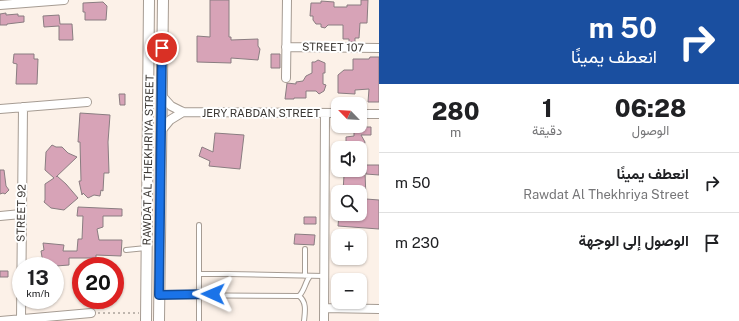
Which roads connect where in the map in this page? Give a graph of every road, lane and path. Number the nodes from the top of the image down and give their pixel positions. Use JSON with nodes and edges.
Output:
{"nodes":[{"id":1,"x":64,"y":0,"type":"edge"},
{"id":2,"x":149,"y":0,"type":"edge"},
{"id":3,"x":163,"y":0,"type":"edge"},
{"id":4,"x":287,"y":0,"type":"edge"},
{"id":5,"x":25,"y":1,"type":"edge"},
{"id":6,"x":0,"y":5,"type":"edge"},
{"id":7,"x":286,"y":47,"type":"junction"},
{"id":8,"x":379,"y":48,"type":"edge"},
{"id":9,"x":286,"y":78,"type":"dead end"},
{"id":10,"x":162,"y":96,"type":"junction"},
{"id":11,"x":87,"y":102,"type":"dead end"},
{"id":12,"x":23,"y":107,"type":"junction"},
{"id":13,"x":0,"y":109,"type":"edge"},
{"id":14,"x":183,"y":112,"type":"junction"},
{"id":15,"x":325,"y":113,"type":"junction"},
{"id":16,"x":331,"y":113,"type":"edge"},
{"id":17,"x":367,"y":114,"type":"edge"},
{"id":18,"x":379,"y":114,"type":"edge"},
{"id":19,"x":161,"y":131,"type":"junction"},
{"id":20,"x":21,"y":214,"type":"junction"},
{"id":21,"x":0,"y":216,"type":"edge"},
{"id":22,"x":198,"y":225,"type":"dead end"},
{"id":23,"x":147,"y":248,"type":"junction"},
{"id":24,"x":305,"y":249,"type":"dead end"},
{"id":25,"x":126,"y":250,"type":"dead end"},
{"id":26,"x":199,"y":274,"type":"junction"},
{"id":27,"x":308,"y":276,"type":"junction"},
{"id":28,"x":324,"y":276,"type":"junction"},
{"id":29,"x":199,"y":294,"type":"junction"},
{"id":30,"x":159,"y":295,"type":"junction"},
{"id":31,"x":299,"y":296,"type":"junction"},
{"id":32,"x":324,"y":308,"type":"junction"},
{"id":33,"x":379,"y":309,"type":"edge"},
{"id":34,"x":90,"y":313,"type":"joint"},
{"id":35,"x":146,"y":317,"type":"edge"},
{"id":36,"x":21,"y":319,"type":"junction"},
{"id":37,"x":0,"y":321,"type":"edge"},
{"id":38,"x":159,"y":321,"type":"edge"},
{"id":39,"x":199,"y":321,"type":"edge"},
{"id":40,"x":304,"y":321,"type":"edge"},
{"id":41,"x":324,"y":321,"type":"edge"}],
"edges":[{"from":1,"to":5,"type":"street"},
{"from":2,"to":23,"type":"street","name":"RAWDAT AL THEKHRIYA STREET"},
{"from":3,"to":10,"type":"street","name":"RAWDAT AL THEKHRIYA STREET"},
{"from":4,"to":7,"type":"street","name":"STREET 107"},
{"from":5,"to":6,"type":"street"},
{"from":7,"to":8,"type":"street","name":"STREET 107"},
{"from":7,"to":9,"type":"street","name":"STREET 107"},
{"from":10,"to":14,"type":"street"},
{"from":10,"to":19,"type":"street","name":"RAWDAT AL THEKHRIYA STREET"},
{"from":11,"to":12,"type":"street"},
{"from":12,"to":13,"type":"street"},
{"from":12,"to":20,"type":"street","name":"STREET 92"},
{"from":14,"to":15,"type":"street","name":"JERY RABDAN STREET"},
{"from":14,"to":19,"type":"street"},
{"from":15,"to":16,"type":"street","name":"JERY RABDAN STREET"},
{"from":15,"to":28,"type":"street"},
{"from":17,"to":18,"type":"street"},
{"from":19,"to":30,"type":"street","name":"RAWDAT AL THEKHRIYA STREET"},
{"from":20,"to":21,"type":"street"},
{"from":20,"to":36,"type":"street","name":"STREET 92"},
{"from":22,"to":26,"type":"lane"},
{"from":23,"to":25,"type":"lane"},
{"from":23,"to":35,"type":"street","name":"RAWDAT AL THEKHRIYA STREET"},
{"from":24,"to":27,"type":"lane"},
{"from":26,"to":27,"type":"lane"},
{"from":26,"to":29,"type":"lane"},
{"from":27,"to":28,"type":"lane"},
{"from":27,"to":31,"type":"lane"},
{"from":28,"to":32,"type":"street"},
{"from":29,"to":30,"type":"lane"},
{"from":29,"to":31,"type":"lane"},
{"from":29,"to":39,"type":"lane"},
{"from":30,"to":38,"type":"street","name":"RAWDAT AL THEKHRIYA STREET"},
{"from":31,"to":40,"type":"lane"},
{"from":32,"to":33,"type":"street"},
{"from":32,"to":41,"type":"street"},
{"from":34,"to":35,"type":"path"},
{"from":34,"to":36,"type":"street"},
{"from":36,"to":37,"type":"street"}]}
